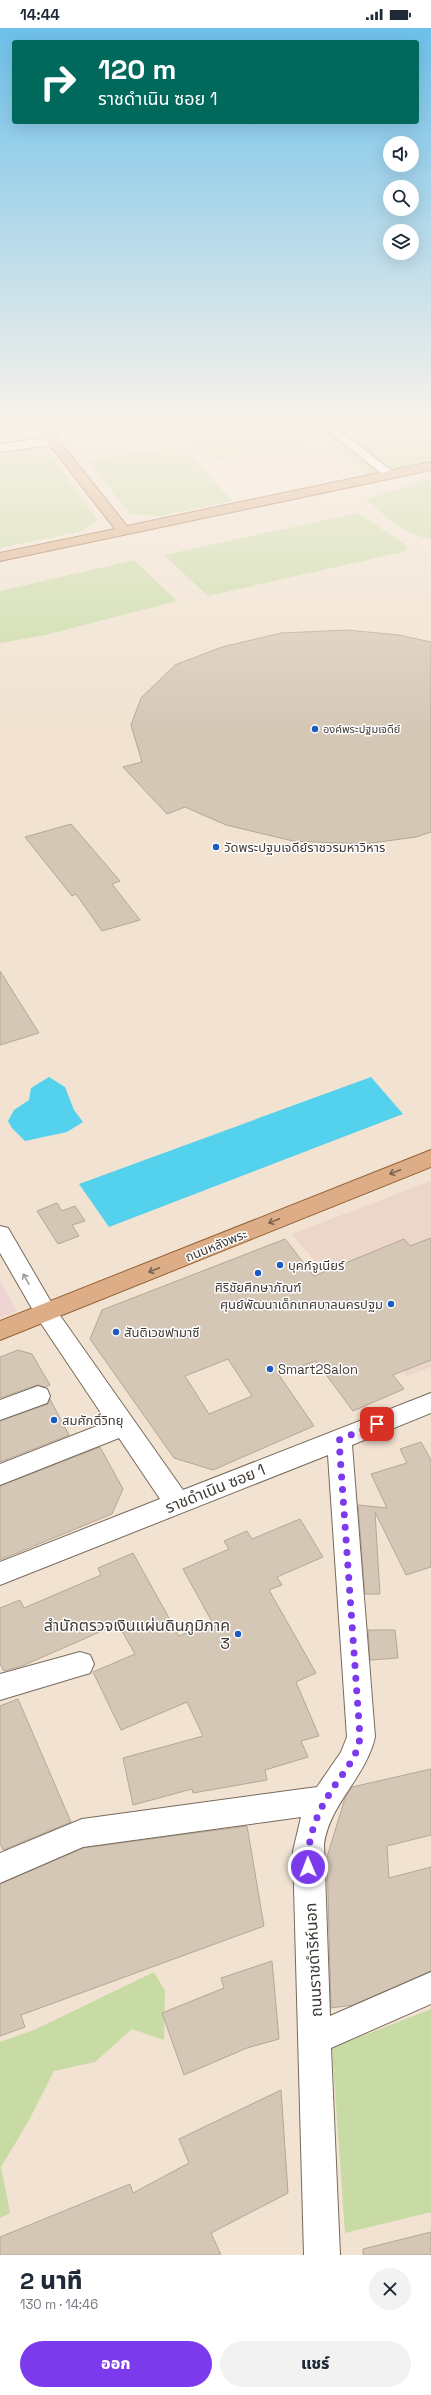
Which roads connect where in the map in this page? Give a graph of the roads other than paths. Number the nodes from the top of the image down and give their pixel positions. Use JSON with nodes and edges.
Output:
{"nodes":[{"id":1,"x":117,"y":522,"type":"edge"},
{"id":2,"x":166,"y":522,"type":"edge"},
{"id":3,"x":124,"y":531,"type":"junction"},
{"id":4,"x":0,"y":557,"type":"edge"},
{"id":5,"x":431,"y":1158,"type":"edge"},
{"id":6,"x":0,"y":1234,"type":"edge"},
{"id":7,"x":46,"y":1313,"type":"junction"},
{"id":8,"x":0,"y":1331,"type":"edge"},
{"id":9,"x":38,"y":1396,"type":"dead end"},
{"id":10,"x":431,"y":1403,"type":"edge"},
{"id":11,"x":0,"y":1410,"type":"edge"},
{"id":12,"x":125,"y":1425,"type":"junction"},
{"id":13,"x":339,"y":1440,"type":"junction"},
{"id":14,"x":0,"y":1475,"type":"edge"},
{"id":15,"x":177,"y":1503,"type":"junction"},
{"id":16,"x":0,"y":1574,"type":"edge"},
{"id":17,"x":80,"y":1664,"type":"dead end"},
{"id":18,"x":0,"y":1687,"type":"edge"},
{"id":19,"x":325,"y":1800,"type":"junction"},
{"id":20,"x":0,"y":1868,"type":"edge"},
{"id":21,"x":431,"y":1988,"type":"edge"},
{"id":22,"x":316,"y":2038,"type":"junction"},
{"id":23,"x":322,"y":2255,"type":"edge"}],
"edges":[{"from":1,"to":3,"type":"main road"},
{"from":2,"to":3,"type":"main road"},
{"from":3,"to":4,"type":"main road"},
{"from":5,"to":7,"type":"main road","name":"ถนนหลังพระ","one_way":true},
{"from":7,"to":6,"type":"street","one_way":true},
{"from":7,"to":8,"type":"main road","name":"ถนนหลังพระ"},
{"from":7,"to":12,"type":"street"},
{"from":9,"to":11,"type":"street"},
{"from":10,"to":13,"type":"street","name":"ราชดำเนิน ซอย 1"},
{"from":12,"to":14,"type":"street"},
{"from":12,"to":15,"type":"street"},
{"from":13,"to":15,"type":"street","name":"ราชดำเนิน ซอย 1"},
{"from":13,"to":19,"type":"street","name":"ถนนราชดำริห์นอก"},
{"from":15,"to":16,"type":"street","name":"ราชดำเนิน ซอย 1"},
{"from":17,"to":18,"type":"street"},
{"from":19,"to":20,"type":"street"},
{"from":19,"to":22,"type":"street","name":"ถนนราชดำริห์นอก"},
{"from":21,"to":22,"type":"street"},
{"from":22,"to":23,"type":"street","name":"ถนนราชดำริห์นอก"}]}
